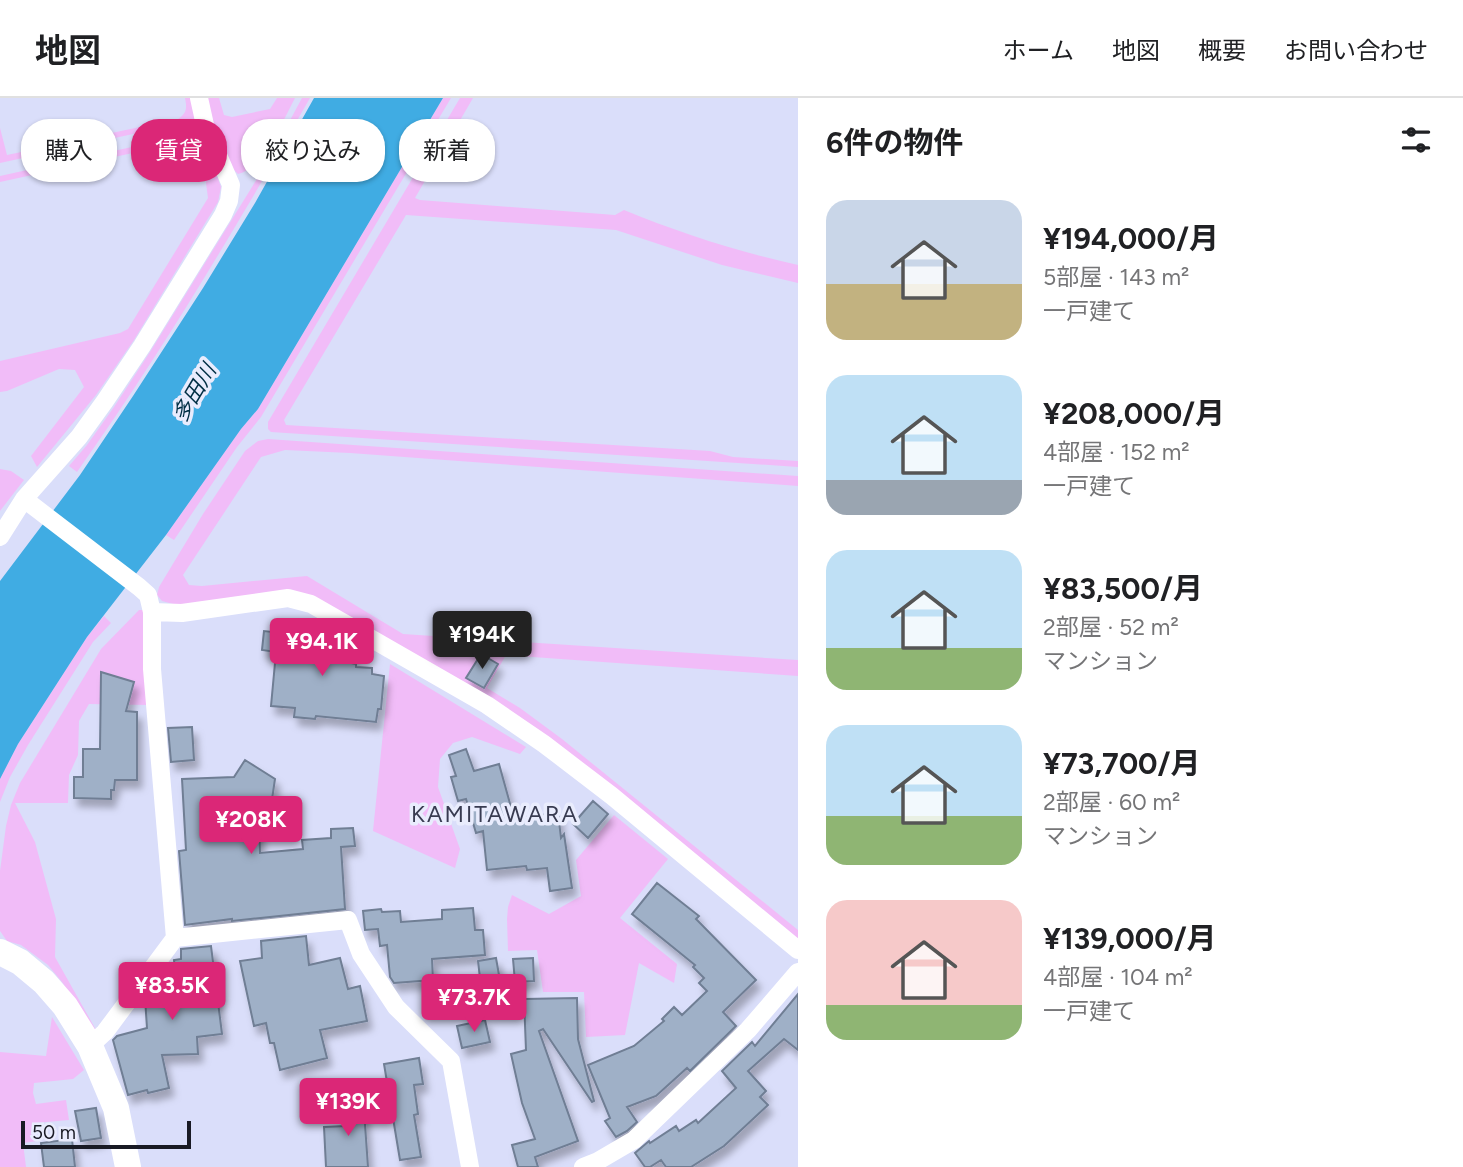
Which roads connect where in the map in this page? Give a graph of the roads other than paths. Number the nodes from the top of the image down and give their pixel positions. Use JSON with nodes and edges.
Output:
{"nodes":[{"id":1,"x":199,"y":98,"type":"edge"},
{"id":2,"x":29,"y":503,"type":"junction"},
{"id":3,"x":0,"y":537,"type":"edge"},
{"id":4,"x":152,"y":612,"type":"junction"},
{"id":5,"x":175,"y":938,"type":"junction"},
{"id":6,"x":798,"y":950,"type":"edge"},
{"id":7,"x":0,"y":952,"type":"edge"},
{"id":8,"x":798,"y":972,"type":"edge"},
{"id":9,"x":90,"y":1046,"type":"junction"},
{"id":10,"x":128,"y":1167,"type":"edge"},
{"id":11,"x":470,"y":1167,"type":"edge"},
{"id":12,"x":583,"y":1167,"type":"edge"}],
"edges":[{"from":1,"to":2,"type":"street"},
{"from":2,"to":3,"type":"street"},
{"from":2,"to":4,"type":"street"},
{"from":4,"to":5,"type":"street"},
{"from":4,"to":6,"type":"street"},
{"from":5,"to":9,"type":"street"},
{"from":5,"to":11,"type":"street"},
{"from":7,"to":9,"type":"street"},
{"from":8,"to":12,"type":"street"},
{"from":9,"to":10,"type":"street"}]}
